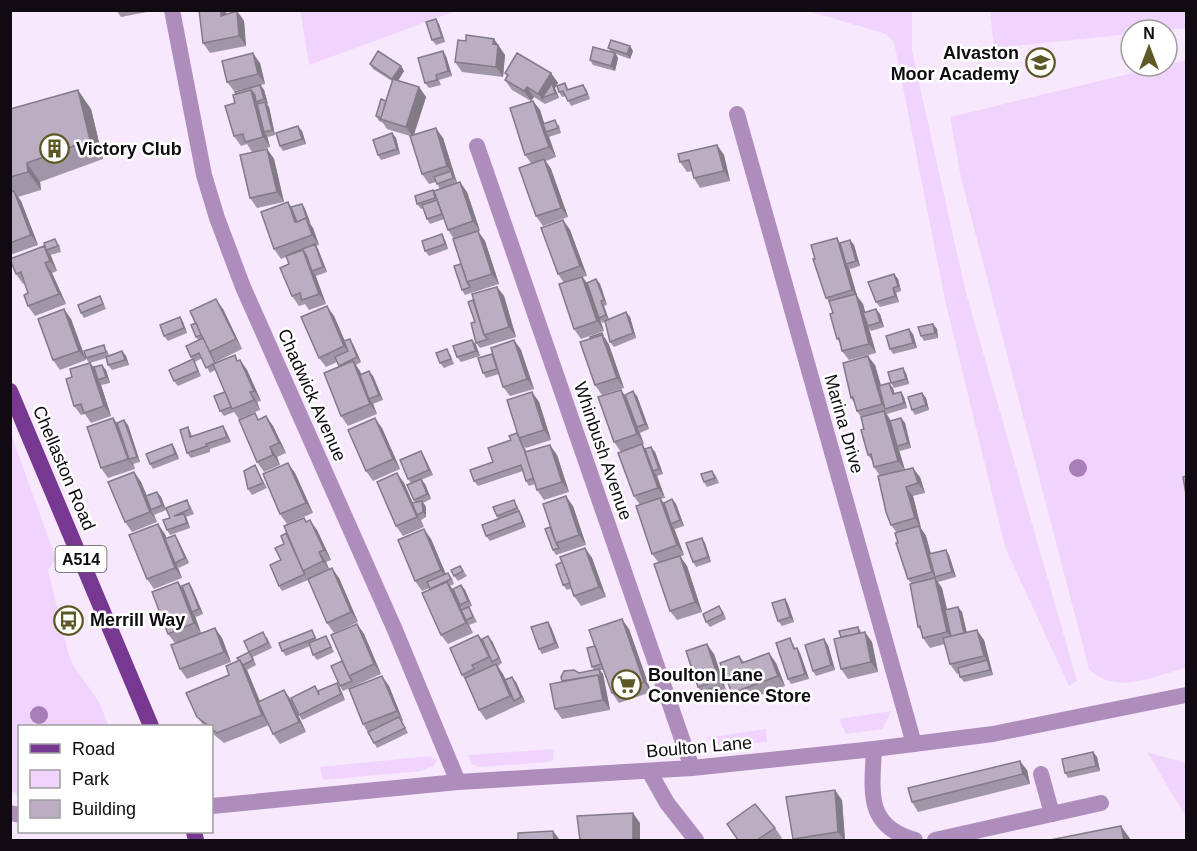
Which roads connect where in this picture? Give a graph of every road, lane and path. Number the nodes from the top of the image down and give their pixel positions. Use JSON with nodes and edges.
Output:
{"nodes":[{"id":1,"x":172,"y":10,"type":"edge"},
{"id":2,"x":736,"y":114,"type":"dead end"},
{"id":3,"x":477,"y":146,"type":"dead end"},
{"id":4,"x":10,"y":391,"type":"edge"},
{"id":5,"x":1186,"y":695,"type":"edge"},
{"id":6,"x":151,"y":725,"type":"edge"},
{"id":7,"x":914,"y":744,"type":"junction"},
{"id":8,"x":874,"y":749,"type":"junction"},
{"id":9,"x":692,"y":768,"type":"junction"},
{"id":10,"x":649,"y":771,"type":"junction"},
{"id":11,"x":1041,"y":774,"type":"dead end"},
{"id":12,"x":458,"y":782,"type":"junction"},
{"id":13,"x":1101,"y":803,"type":"dead end"},
{"id":14,"x":213,"y":806,"type":"edge"},
{"id":15,"x":1052,"y":814,"type":"junction"},
{"id":16,"x":696,"y":840,"type":"edge"},
{"id":17,"x":915,"y":840,"type":"edge"},
{"id":18,"x":935,"y":840,"type":"edge"}],
"edges":[{"from":1,"to":12,"type":"street","name":"Chadwick Avenue"},
{"from":2,"to":7,"type":"street","name":"Marina Drive"},
{"from":3,"to":9,"type":"street","name":"Whinbush Avenue"},
{"from":4,"to":6,"type":"main road","name":"Chellaston Road","number":"A514"},
{"from":5,"to":7,"type":"street","name":"Boulton Lane"},
{"from":7,"to":8,"type":"street","name":"Boulton Lane"},
{"from":8,"to":9,"type":"street","name":"Boulton Lane"},
{"from":8,"to":17,"type":"street"},
{"from":9,"to":10,"type":"street","name":"Boulton Lane"},
{"from":10,"to":12,"type":"street","name":"Boulton Lane"},
{"from":10,"to":16,"type":"street"},
{"from":11,"to":15,"type":"street"},
{"from":12,"to":14,"type":"street","name":"Boulton Lane"},
{"from":13,"to":15,"type":"street"},
{"from":15,"to":18,"type":"street"}]}
